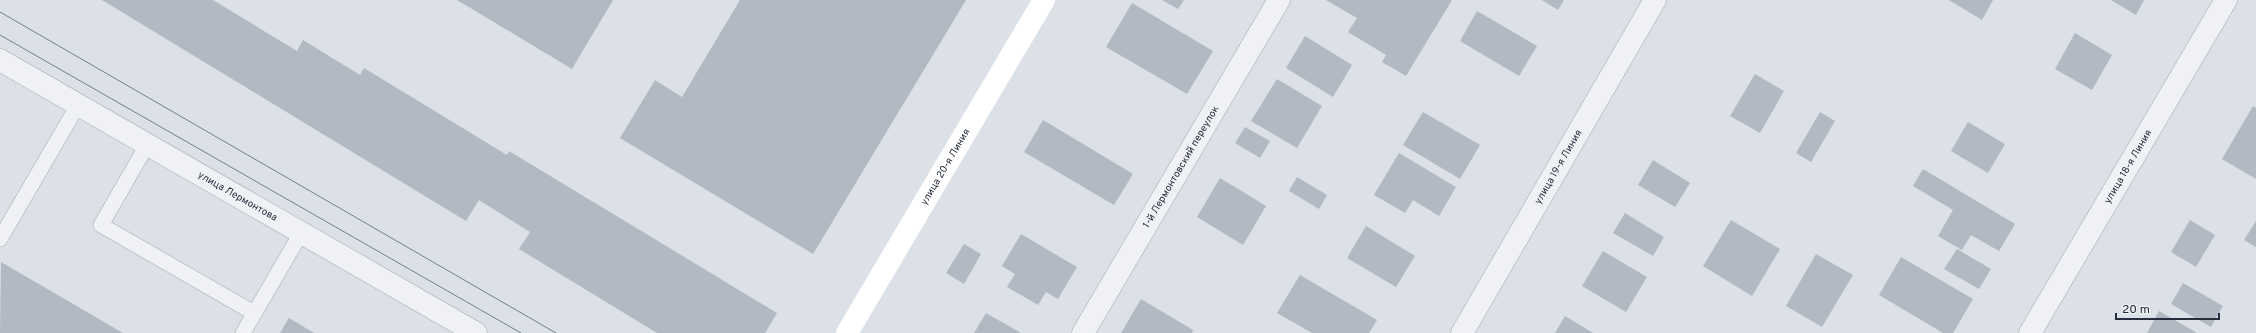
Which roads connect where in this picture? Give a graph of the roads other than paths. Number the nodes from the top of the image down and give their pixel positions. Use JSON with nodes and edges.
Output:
{"nodes":[{"id":1,"x":1044,"y":0,"type":"edge"},
{"id":2,"x":1279,"y":0,"type":"edge"},
{"id":3,"x":1655,"y":0,"type":"edge"},
{"id":4,"x":2226,"y":0,"type":"edge"},
{"id":5,"x":0,"y":60,"type":"edge"},
{"id":6,"x":78,"y":105,"type":"junction"},
{"id":7,"x":147,"y":145,"type":"junction"},
{"id":8,"x":301,"y":233,"type":"junction"},
{"id":9,"x":0,"y":239,"type":"edge"},
{"id":10,"x":254,"y":313,"type":"junction"},
{"id":11,"x":243,"y":333,"type":"edge"},
{"id":12,"x":476,"y":333,"type":"edge"},
{"id":13,"x":847,"y":333,"type":"edge"},
{"id":14,"x":1083,"y":333,"type":"edge"},
{"id":15,"x":1462,"y":333,"type":"edge"},
{"id":16,"x":2030,"y":333,"type":"edge"}],
"edges":[{"from":1,"to":13,"type":"main road","name":"улица 20-я Линия"},
{"from":2,"to":14,"type":"street","name":"1-й Лермонтовский переулок"},
{"from":3,"to":15,"type":"street","name":"улица 19-я Линия"},
{"from":4,"to":16,"type":"street","name":"улица 18-я Линия"},
{"from":5,"to":6,"type":"street","name":"улица Лермонтова"},
{"from":6,"to":7,"type":"street","name":"улица Лермонтова"},
{"from":6,"to":9,"type":"lane"},
{"from":7,"to":8,"type":"street","name":"улица Лермонтова"},
{"from":7,"to":10,"type":"lane"},
{"from":8,"to":10,"type":"lane"},
{"from":8,"to":12,"type":"street","name":"улица Лермонтова"},
{"from":10,"to":11,"type":"lane"}]}
